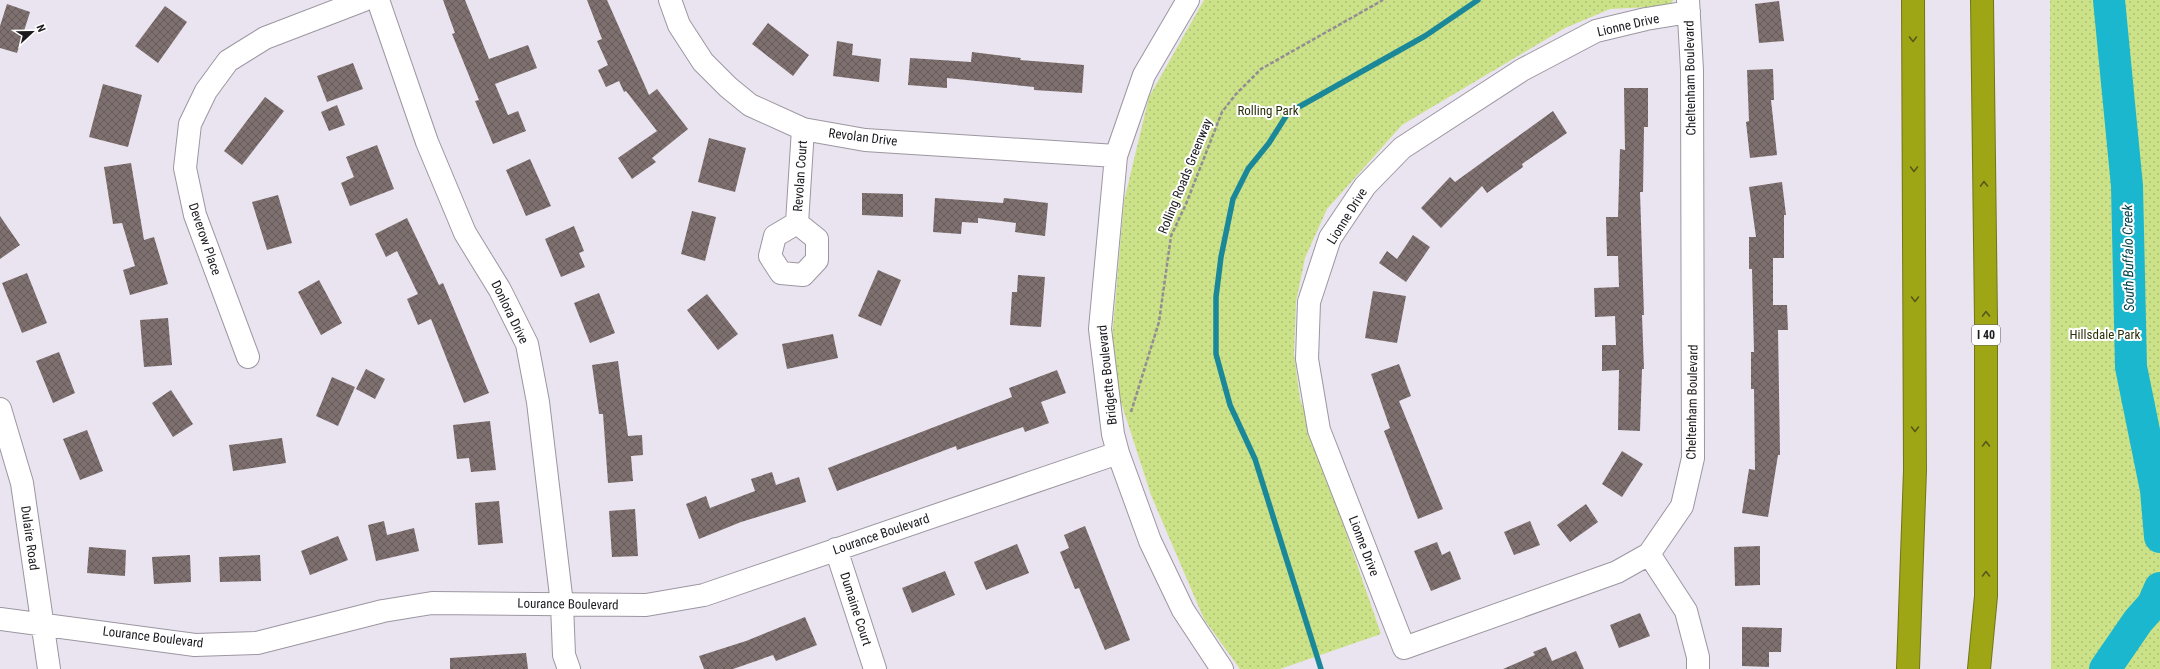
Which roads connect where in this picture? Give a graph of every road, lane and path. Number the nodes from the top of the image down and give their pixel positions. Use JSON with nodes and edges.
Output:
{"nodes":[{"id":1,"x":364,"y":0,"type":"edge"},
{"id":2,"x":378,"y":0,"type":"edge"},
{"id":3,"x":670,"y":0,"type":"edge"},
{"id":4,"x":1188,"y":0,"type":"edge"},
{"id":5,"x":1383,"y":0,"type":"edge"},
{"id":6,"x":1913,"y":0,"type":"edge"},
{"id":7,"x":1982,"y":0,"type":"edge"},
{"id":8,"x":1688,"y":6,"type":"edge"},
{"id":9,"x":803,"y":129,"type":"junction"},
{"id":10,"x":1116,"y":156,"type":"junction"},
{"id":11,"x":797,"y":223,"type":"dead end"},
{"id":12,"x":248,"y":357,"type":"dead end"},
{"id":13,"x":0,"y":409,"type":"edge"},
{"id":14,"x":1116,"y":443,"type":"junction"},
{"id":15,"x":836,"y":549,"type":"junction"},
{"id":16,"x":1649,"y":554,"type":"junction"},
{"id":17,"x":1986,"y":596,"type":"junction"},
{"id":18,"x":562,"y":604,"type":"junction"},
{"id":19,"x":0,"y":619,"type":"edge"},
{"id":20,"x":42,"y":623,"type":"junction"},
{"id":21,"x":1404,"y":648,"type":"joint"},
{"id":22,"x":49,"y":669,"type":"edge"},
{"id":23,"x":569,"y":669,"type":"edge"},
{"id":24,"x":875,"y":669,"type":"edge"},
{"id":25,"x":1222,"y":669,"type":"edge"},
{"id":26,"x":1698,"y":669,"type":"edge"},
{"id":27,"x":1908,"y":669,"type":"edge"},
{"id":28,"x":1979,"y":669,"type":"edge"},
{"id":29,"x":1987,"y":669,"type":"edge"}],
"edges":[{"from":1,"to":12,"type":"street","name":"Deverow Place"},
{"from":2,"to":18,"type":"street","name":"Donlora Drive"},
{"from":3,"to":9,"type":"street","name":"Revolan Drive"},
{"from":4,"to":10,"type":"street","name":"Bridgette Boulevard"},
{"from":5,"to":14,"type":"path","name":"Rolling Roads Greenway"},
{"from":6,"to":27,"type":"highway","one_way":true},
{"from":17,"to":7,"type":"highway","number":"I 40","one_way":true},
{"from":8,"to":16,"type":"street","name":"Cheltenham Boulevard"},
{"from":8,"to":21,"type":"street","name":"Lionne Drive"},
{"from":9,"to":10,"type":"street","name":"Revolan Drive"},
{"from":9,"to":11,"type":"street","name":"Revolan Court"},
{"from":10,"to":14,"type":"street","name":"Bridgette Boulevard"},
{"from":13,"to":20,"type":"street","name":"Dulaire Road"},
{"from":14,"to":15,"type":"street","name":"Lourance Boulevard"},
{"from":14,"to":25,"type":"street","name":"Bridgette Boulevard"},
{"from":15,"to":18,"type":"street","name":"Lourance Boulevard"},
{"from":15,"to":24,"type":"street","name":"Dumaine Court"},
{"from":16,"to":21,"type":"street","name":"Cheltenham Boulevard"},
{"from":16,"to":26,"type":"street"},
{"from":17,"to":28,"type":"highway","number":"I 40"},
{"from":17,"to":29,"type":"highway"},
{"from":18,"to":20,"type":"street","name":"Lourance Boulevard"},
{"from":18,"to":23,"type":"street","name":"Donlora Drive"},
{"from":19,"to":20,"type":"street","name":"Lourance Boulevard"},
{"from":20,"to":22,"type":"street","name":"Dulaire Road"}]}
